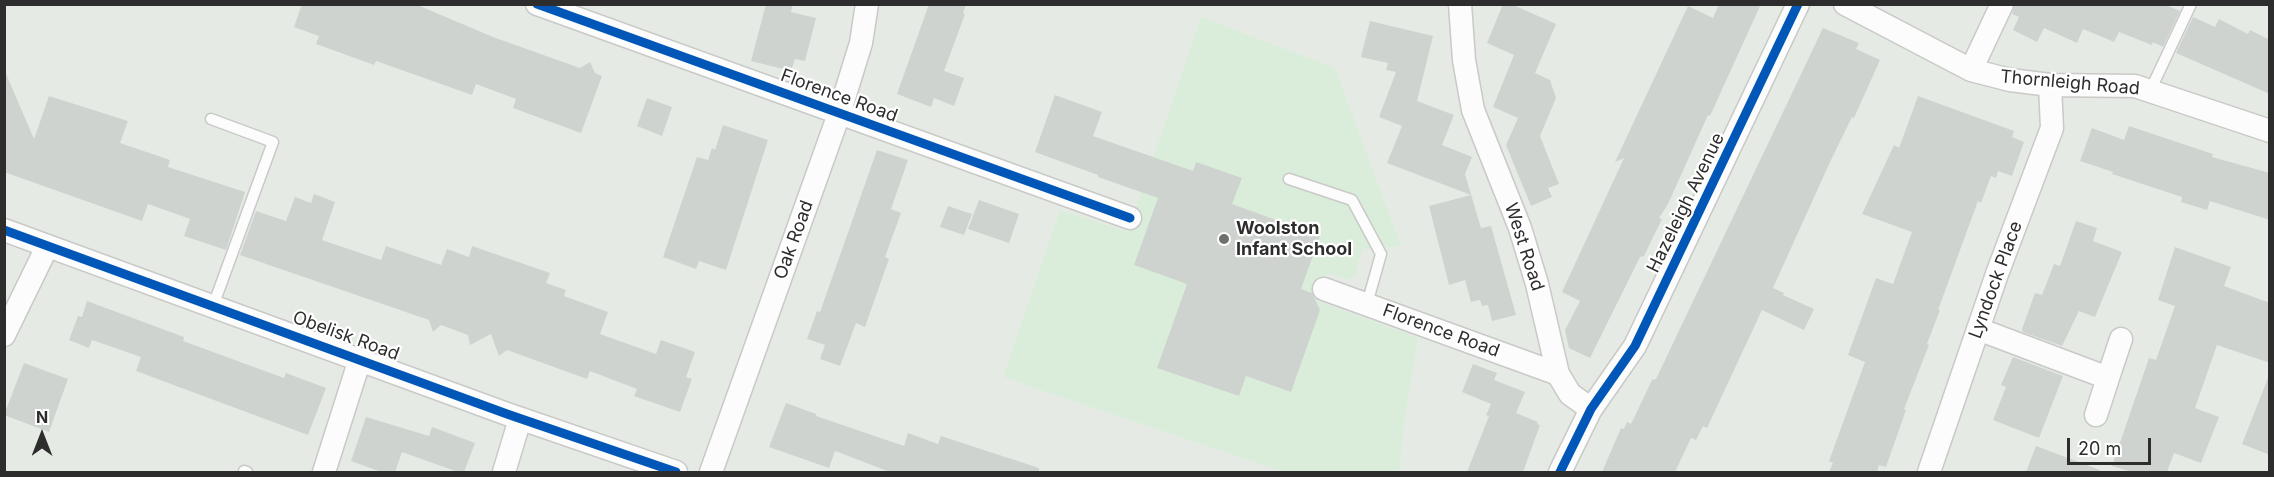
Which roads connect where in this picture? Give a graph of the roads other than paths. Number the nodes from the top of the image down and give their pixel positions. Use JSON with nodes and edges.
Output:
{"nodes":[{"id":1,"x":537,"y":4,"type":"edge"},
{"id":2,"x":867,"y":4,"type":"edge"},
{"id":3,"x":1460,"y":4,"type":"edge"},
{"id":4,"x":1798,"y":4,"type":"edge"},
{"id":5,"x":1845,"y":4,"type":"edge"},
{"id":6,"x":2002,"y":4,"type":"edge"},
{"id":7,"x":2191,"y":4,"type":"edge"},
{"id":8,"x":1971,"y":70,"type":"junction"},
{"id":9,"x":2050,"y":85,"type":"junction"},
{"id":10,"x":2150,"y":91,"type":"junction"},
{"id":11,"x":839,"y":114,"type":"junction"},
{"id":12,"x":211,"y":119,"type":"dead end"},
{"id":13,"x":2270,"y":131,"type":"edge"},
{"id":14,"x":1289,"y":179,"type":"dead end"},
{"id":15,"x":1130,"y":218,"type":"dead end"},
{"id":16,"x":4,"y":230,"type":"edge"},
{"id":17,"x":47,"y":247,"type":"junction"},
{"id":18,"x":1324,"y":289,"type":"dead end"},
{"id":19,"x":1367,"y":304,"type":"junction"},
{"id":20,"x":213,"y":306,"type":"junction"},
{"id":21,"x":1978,"y":329,"type":"junction"},
{"id":22,"x":4,"y":335,"type":"edge"},
{"id":23,"x":2121,"y":339,"type":"dead end"},
{"id":24,"x":360,"y":359,"type":"junction"},
{"id":25,"x":1558,"y":374,"type":"junction"},
{"id":26,"x":2108,"y":378,"type":"junction"},
{"id":27,"x":1592,"y":409,"type":"junction"},
{"id":28,"x":2096,"y":415,"type":"dead end"},
{"id":29,"x":520,"y":419,"type":"junction"},
{"id":30,"x":324,"y":472,"type":"edge"},
{"id":31,"x":504,"y":472,"type":"edge"},
{"id":32,"x":676,"y":472,"type":"edge"},
{"id":33,"x":711,"y":472,"type":"edge"},
{"id":34,"x":1560,"y":472,"type":"edge"},
{"id":35,"x":1929,"y":472,"type":"edge"}],
"edges":[{"from":1,"to":11,"type":"street","name":"Florence Road"},
{"from":2,"to":11,"type":"street","name":"Oak Road"},
{"from":3,"to":25,"type":"street","name":"West Road"},
{"from":4,"to":27,"type":"street","name":"Hazeleigh Avenue"},
{"from":5,"to":8,"type":"street","name":"Thornleigh Road"},
{"from":6,"to":8,"type":"street"},
{"from":7,"to":10,"type":"lane"},
{"from":8,"to":9,"type":"street","name":"Thornleigh Road"},
{"from":9,"to":10,"type":"street","name":"Thornleigh Road"},
{"from":9,"to":21,"type":"street","name":"Lyndock Place"},
{"from":10,"to":13,"type":"street","name":"Thornleigh Road"},
{"from":11,"to":15,"type":"street","name":"Florence Road"},
{"from":11,"to":33,"type":"street","name":"Oak Road"},
{"from":12,"to":20,"type":"lane"},
{"from":14,"to":19,"type":"lane"},
{"from":16,"to":17,"type":"street","name":"Obelisk Road"},
{"from":17,"to":20,"type":"street","name":"Obelisk Road"},
{"from":17,"to":22,"type":"street"},
{"from":18,"to":19,"type":"street","name":"Florence Road"},
{"from":19,"to":25,"type":"street","name":"Florence Road"},
{"from":20,"to":24,"type":"street","name":"Obelisk Road"},
{"from":21,"to":26,"type":"street"},
{"from":21,"to":35,"type":"street","name":"Lyndock Place"},
{"from":23,"to":26,"type":"street"},
{"from":24,"to":29,"type":"street","name":"Obelisk Road"},
{"from":24,"to":30,"type":"street"},
{"from":25,"to":27,"type":"street","name":"West Road"},
{"from":26,"to":28,"type":"street"},
{"from":27,"to":34,"type":"street"},
{"from":29,"to":31,"type":"street"},
{"from":29,"to":32,"type":"street","name":"Obelisk Road"}]}
